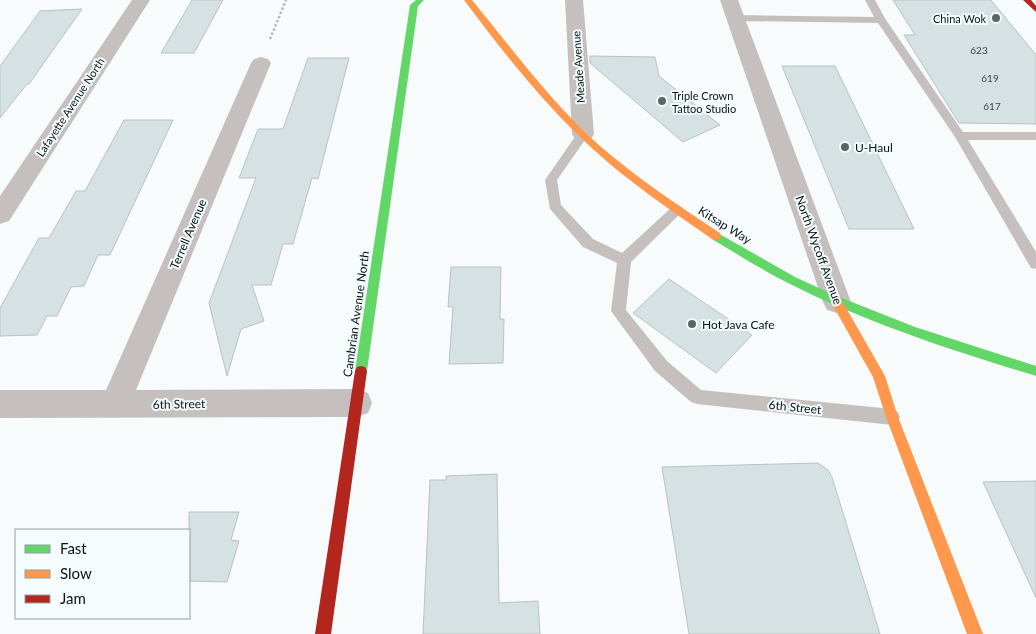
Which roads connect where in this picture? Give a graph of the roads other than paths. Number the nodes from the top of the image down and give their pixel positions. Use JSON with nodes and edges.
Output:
{"nodes":[{"id":1,"x":141,"y":0,"type":"edge"},
{"id":2,"x":420,"y":0,"type":"edge"},
{"id":3,"x":468,"y":0,"type":"edge"},
{"id":4,"x":574,"y":0,"type":"edge"},
{"id":5,"x":870,"y":0,"type":"edge"},
{"id":6,"x":1027,"y":0,"type":"edge"},
{"id":7,"x":733,"y":9,"type":"edge"},
{"id":8,"x":1036,"y":10,"type":"edge"},
{"id":9,"x":881,"y":20,"type":"junction"},
{"id":10,"x":261,"y":63,"type":"road end"},
{"id":11,"x":582,"y":134,"type":"junction"},
{"id":12,"x":960,"y":136,"type":"junction"},
{"id":13,"x":1036,"y":136,"type":"edge"},
{"id":14,"x":678,"y":210,"type":"junction"},
{"id":15,"x":0,"y":215,"type":"edge"},
{"id":16,"x":624,"y":260,"type":"junction"},
{"id":17,"x":1036,"y":264,"type":"edge"},
{"id":18,"x":837,"y":302,"type":"junction"},
{"id":19,"x":1036,"y":371,"type":"edge"},
{"id":20,"x":357,"y":403,"type":"junction"},
{"id":21,"x":0,"y":404,"type":"edge"},
{"id":22,"x":116,"y":404,"type":"junction"},
{"id":23,"x":892,"y":417,"type":"junction"},
{"id":24,"x":323,"y":634,"type":"edge"},
{"id":25,"x":975,"y":634,"type":"edge"}],
"edges":[{"from":1,"to":15,"type":"street","name":"Lafayette Avenue North"},
{"from":2,"to":20,"type":"street","name":"Cambrian Avenue North"},
{"from":3,"to":11,"type":"street","name":"Kitsap Way"},
{"from":4,"to":11,"type":"street","name":"Meade Avenue"},
{"from":5,"to":9,"type":"lane"},
{"from":6,"to":8,"type":"street"},
{"from":7,"to":9,"type":"lane"},
{"from":7,"to":18,"type":"street","name":"North Wycoff Avenue"},
{"from":9,"to":12,"type":"lane"},
{"from":10,"to":22,"type":"street","name":"Terrell Avenue"},
{"from":11,"to":14,"type":"street","name":"Kitsap Way"},
{"from":11,"to":16,"type":"lane"},
{"from":12,"to":13,"type":"lane"},
{"from":12,"to":17,"type":"lane"},
{"from":14,"to":16,"type":"lane"},
{"from":14,"to":18,"type":"street","name":"Kitsap Way"},
{"from":16,"to":23,"type":"lane","name":"6th Street"},
{"from":18,"to":19,"type":"street","name":"Kitsap Way"},
{"from":18,"to":23,"type":"street","name":"North Wycoff Avenue"},
{"from":20,"to":22,"type":"street","name":"6th Street"},
{"from":20,"to":24,"type":"street","name":"Cambrian Avenue North"},
{"from":21,"to":22,"type":"street","name":"6th Street"},
{"from":23,"to":25,"type":"street","name":"North Wycoff Avenue"}]}
